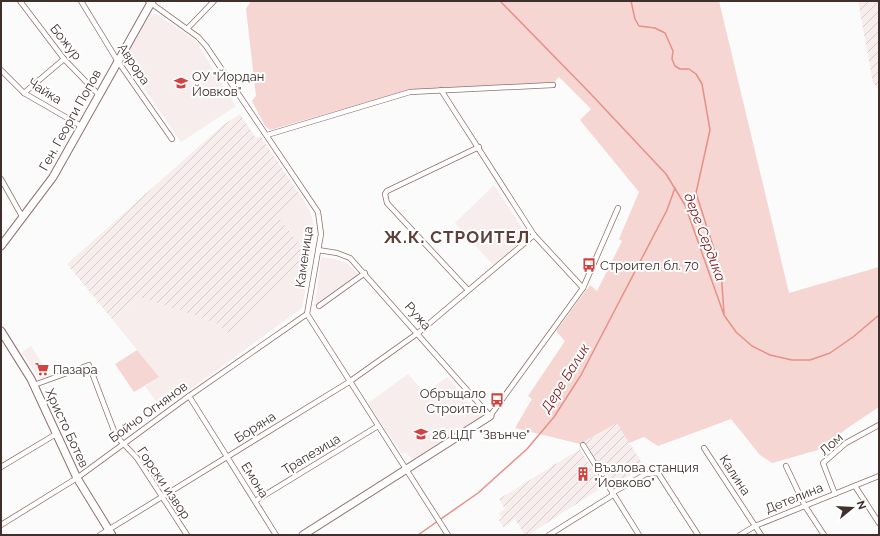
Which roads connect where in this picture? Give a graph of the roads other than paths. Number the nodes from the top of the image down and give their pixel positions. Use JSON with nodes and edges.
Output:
{"nodes":[{"id":1,"x":20,"y":1,"type":"edge"},
{"id":2,"x":81,"y":1,"type":"edge"},
{"id":3,"x":214,"y":1,"type":"edge"},
{"id":4,"x":150,"y":2,"type":"edge"},
{"id":5,"x":187,"y":29,"type":"junction"},
{"id":6,"x":64,"y":59,"type":"junction"},
{"id":7,"x":117,"y":60,"type":"junction"},
{"id":8,"x":1,"y":70,"type":"edge"},
{"id":9,"x":554,"y":85,"type":"dead end"},
{"id":10,"x":441,"y":90,"type":"junction"},
{"id":11,"x":24,"y":93,"type":"junction"},
{"id":12,"x":98,"y":94,"type":"junction"},
{"id":13,"x":81,"y":126,"type":"junction"},
{"id":14,"x":266,"y":135,"type":"junction"},
{"id":15,"x":172,"y":139,"type":"dead end"},
{"id":16,"x":479,"y":147,"type":"junction"},
{"id":17,"x":1,"y":179,"type":"edge"},
{"id":18,"x":618,"y":208,"type":"dead end"},
{"id":19,"x":23,"y":218,"type":"junction"},
{"id":20,"x":534,"y":235,"type":"junction"},
{"id":21,"x":1,"y":246,"type":"edge"},
{"id":22,"x":318,"y":250,"type":"junction"},
{"id":23,"x":366,"y":273,"type":"junction"},
{"id":24,"x":583,"y":288,"type":"junction"},
{"id":25,"x":468,"y":290,"type":"junction"},
{"id":26,"x":320,"y":306,"type":"dead end"},
{"id":27,"x":307,"y":314,"type":"junction"},
{"id":28,"x":1,"y":331,"type":"edge"},
{"id":29,"x":418,"y":333,"type":"junction"},
{"id":30,"x":349,"y":382,"type":"junction"},
{"id":31,"x":34,"y":386,"type":"junction"},
{"id":32,"x":189,"y":396,"type":"junction"},
{"id":33,"x":490,"y":416,"type":"junction"},
{"id":34,"x":879,"y":425,"type":"edge"},
{"id":35,"x":378,"y":426,"type":"junction"},
{"id":36,"x":56,"y":434,"type":"junction"},
{"id":37,"x":123,"y":444,"type":"junction"},
{"id":38,"x":583,"y":445,"type":"dead end"},
{"id":39,"x":704,"y":448,"type":"dead end"},
{"id":40,"x":227,"y":456,"type":"junction"},
{"id":41,"x":786,"y":466,"type":"dead end"},
{"id":42,"x":1,"y":467,"type":"edge"},
{"id":43,"x":406,"y":468,"type":"junction"},
{"id":44,"x":879,"y":476,"type":"edge"},
{"id":45,"x":76,"y":478,"type":"junction"},
{"id":46,"x":855,"y":486,"type":"junction"},
{"id":47,"x":612,"y":494,"type":"junction"},
{"id":48,"x":835,"y":494,"type":"junction"},
{"id":49,"x":162,"y":497,"type":"junction"},
{"id":50,"x":255,"y":501,"type":"junction"},
{"id":51,"x":805,"y":506,"type":"junction"},
{"id":52,"x":879,"y":523,"type":"edge"},
{"id":53,"x":1,"y":525,"type":"edge"},
{"id":54,"x":755,"y":526,"type":"junction"},
{"id":55,"x":110,"y":532,"type":"edge"},
{"id":56,"x":100,"y":535,"type":"edge"},
{"id":57,"x":187,"y":535,"type":"edge"},
{"id":58,"x":276,"y":535,"type":"edge"},
{"id":59,"x":303,"y":535,"type":"edge"},
{"id":60,"x":448,"y":535,"type":"edge"},
{"id":61,"x":549,"y":535,"type":"edge"},
{"id":62,"x":639,"y":535,"type":"edge"},
{"id":63,"x":698,"y":535,"type":"edge"},
{"id":64,"x":740,"y":535,"type":"edge"},
{"id":65,"x":761,"y":535,"type":"edge"},
{"id":66,"x":824,"y":535,"type":"edge"}],
"edges":[{"from":1,"to":6,"type":"street","name":"Божур"},
{"from":2,"to":7,"type":"street","name":"Аврора"},
{"from":3,"to":5,"type":"street"},
{"from":4,"to":5,"type":"street","name":"Каменица"},
{"from":4,"to":7,"type":"street","name":"Ген. Георги Попов"},
{"from":5,"to":14,"type":"street","name":"Каменица"},
{"from":6,"to":11,"type":"street"},
{"from":6,"to":12,"type":"street","name":"Божур"},
{"from":7,"to":12,"type":"street","name":"Ген. Георги Попов"},
{"from":7,"to":15,"type":"street","name":"Аврора"},
{"from":8,"to":11,"type":"street","name":"Чайка"},
{"from":9,"to":10,"type":"street"},
{"from":10,"to":14,"type":"street"},
{"from":10,"to":16,"type":"street"},
{"from":11,"to":13,"type":"street","name":"Чайка"},
{"from":12,"to":13,"type":"street","name":"Ген. Георги Попов"},
{"from":13,"to":19,"type":"street","name":"Ген. Георги Попов"},
{"from":14,"to":22,"type":"street","name":"Каменица"},
{"from":16,"to":20,"type":"street"},
{"from":16,"to":25,"type":"street"},
{"from":17,"to":19,"type":"street"},
{"from":18,"to":24,"type":"street"},
{"from":19,"to":21,"type":"street","name":"Ген. Георги Попов"},
{"from":20,"to":24,"type":"street"},
{"from":20,"to":25,"type":"street","name":"Боряна"},
{"from":22,"to":23,"type":"street","name":"Ружа"},
{"from":22,"to":27,"type":"street","name":"Каменица"},
{"from":23,"to":26,"type":"street"},
{"from":23,"to":29,"type":"street","name":"Ружа"},
{"from":24,"to":33,"type":"street"},
{"from":25,"to":29,"type":"street","name":"Боряна"},
{"from":27,"to":30,"type":"street"},
{"from":27,"to":32,"type":"street","name":"Бойчо Огнянов"},
{"from":28,"to":31,"type":"street","name":"Христо Ботев"},
{"from":29,"to":30,"type":"street","name":"Боряна"},
{"from":29,"to":33,"type":"street","name":"Ружа"},
{"from":30,"to":35,"type":"street"},
{"from":30,"to":40,"type":"street","name":"Боряна"},
{"from":31,"to":36,"type":"street","name":"Христо Ботев"},
{"from":31,"to":37,"type":"street","name":"Горски извор"},
{"from":32,"to":37,"type":"street","name":"Бойчо Огнянов"},
{"from":32,"to":40,"type":"street","name":"Емона"},
{"from":33,"to":43,"type":"street"},
{"from":34,"to":48,"type":"street","name":"Лом"},
{"from":35,"to":43,"type":"street"},
{"from":35,"to":50,"type":"street","name":"Трапезица"},
{"from":36,"to":42,"type":"street"},
{"from":36,"to":45,"type":"street","name":"Христо Ботев"},
{"from":37,"to":45,"type":"street","name":"Бойчо Огнянов"},
{"from":37,"to":49,"type":"street","name":"Горски извор"},
{"from":38,"to":47,"type":"street"},
{"from":39,"to":54,"type":"street","name":"Калина"},
{"from":40,"to":49,"type":"street","name":"Боряна"},
{"from":40,"to":50,"type":"street","name":"Емона"},
{"from":41,"to":51,"type":"street"},
{"from":43,"to":59,"type":"street"},
{"from":43,"to":60,"type":"street"},
{"from":44,"to":46,"type":"street","name":"Детелина"},
{"from":45,"to":53,"type":"street","name":"Бойчо Огнянов"},
{"from":45,"to":55,"type":"street","name":"Христо Ботев"},
{"from":46,"to":48,"type":"street","name":"Детелина"},
{"from":46,"to":52,"type":"street"},
{"from":47,"to":61,"type":"street"},
{"from":47,"to":62,"type":"street"},
{"from":47,"to":63,"type":"street"},
{"from":48,"to":51,"type":"street","name":"Детелина"},
{"from":49,"to":55,"type":"street","name":"Боряна"},
{"from":49,"to":57,"type":"street","name":"Горски извор"},
{"from":50,"to":58,"type":"street","name":"Емона"},
{"from":51,"to":54,"type":"street","name":"Детелина"},
{"from":51,"to":66,"type":"street"},
{"from":54,"to":64,"type":"street","name":"Детелина"},
{"from":54,"to":65,"type":"street","name":"Калина"},
{"from":55,"to":56,"type":"street","name":"Боряна"}]}
